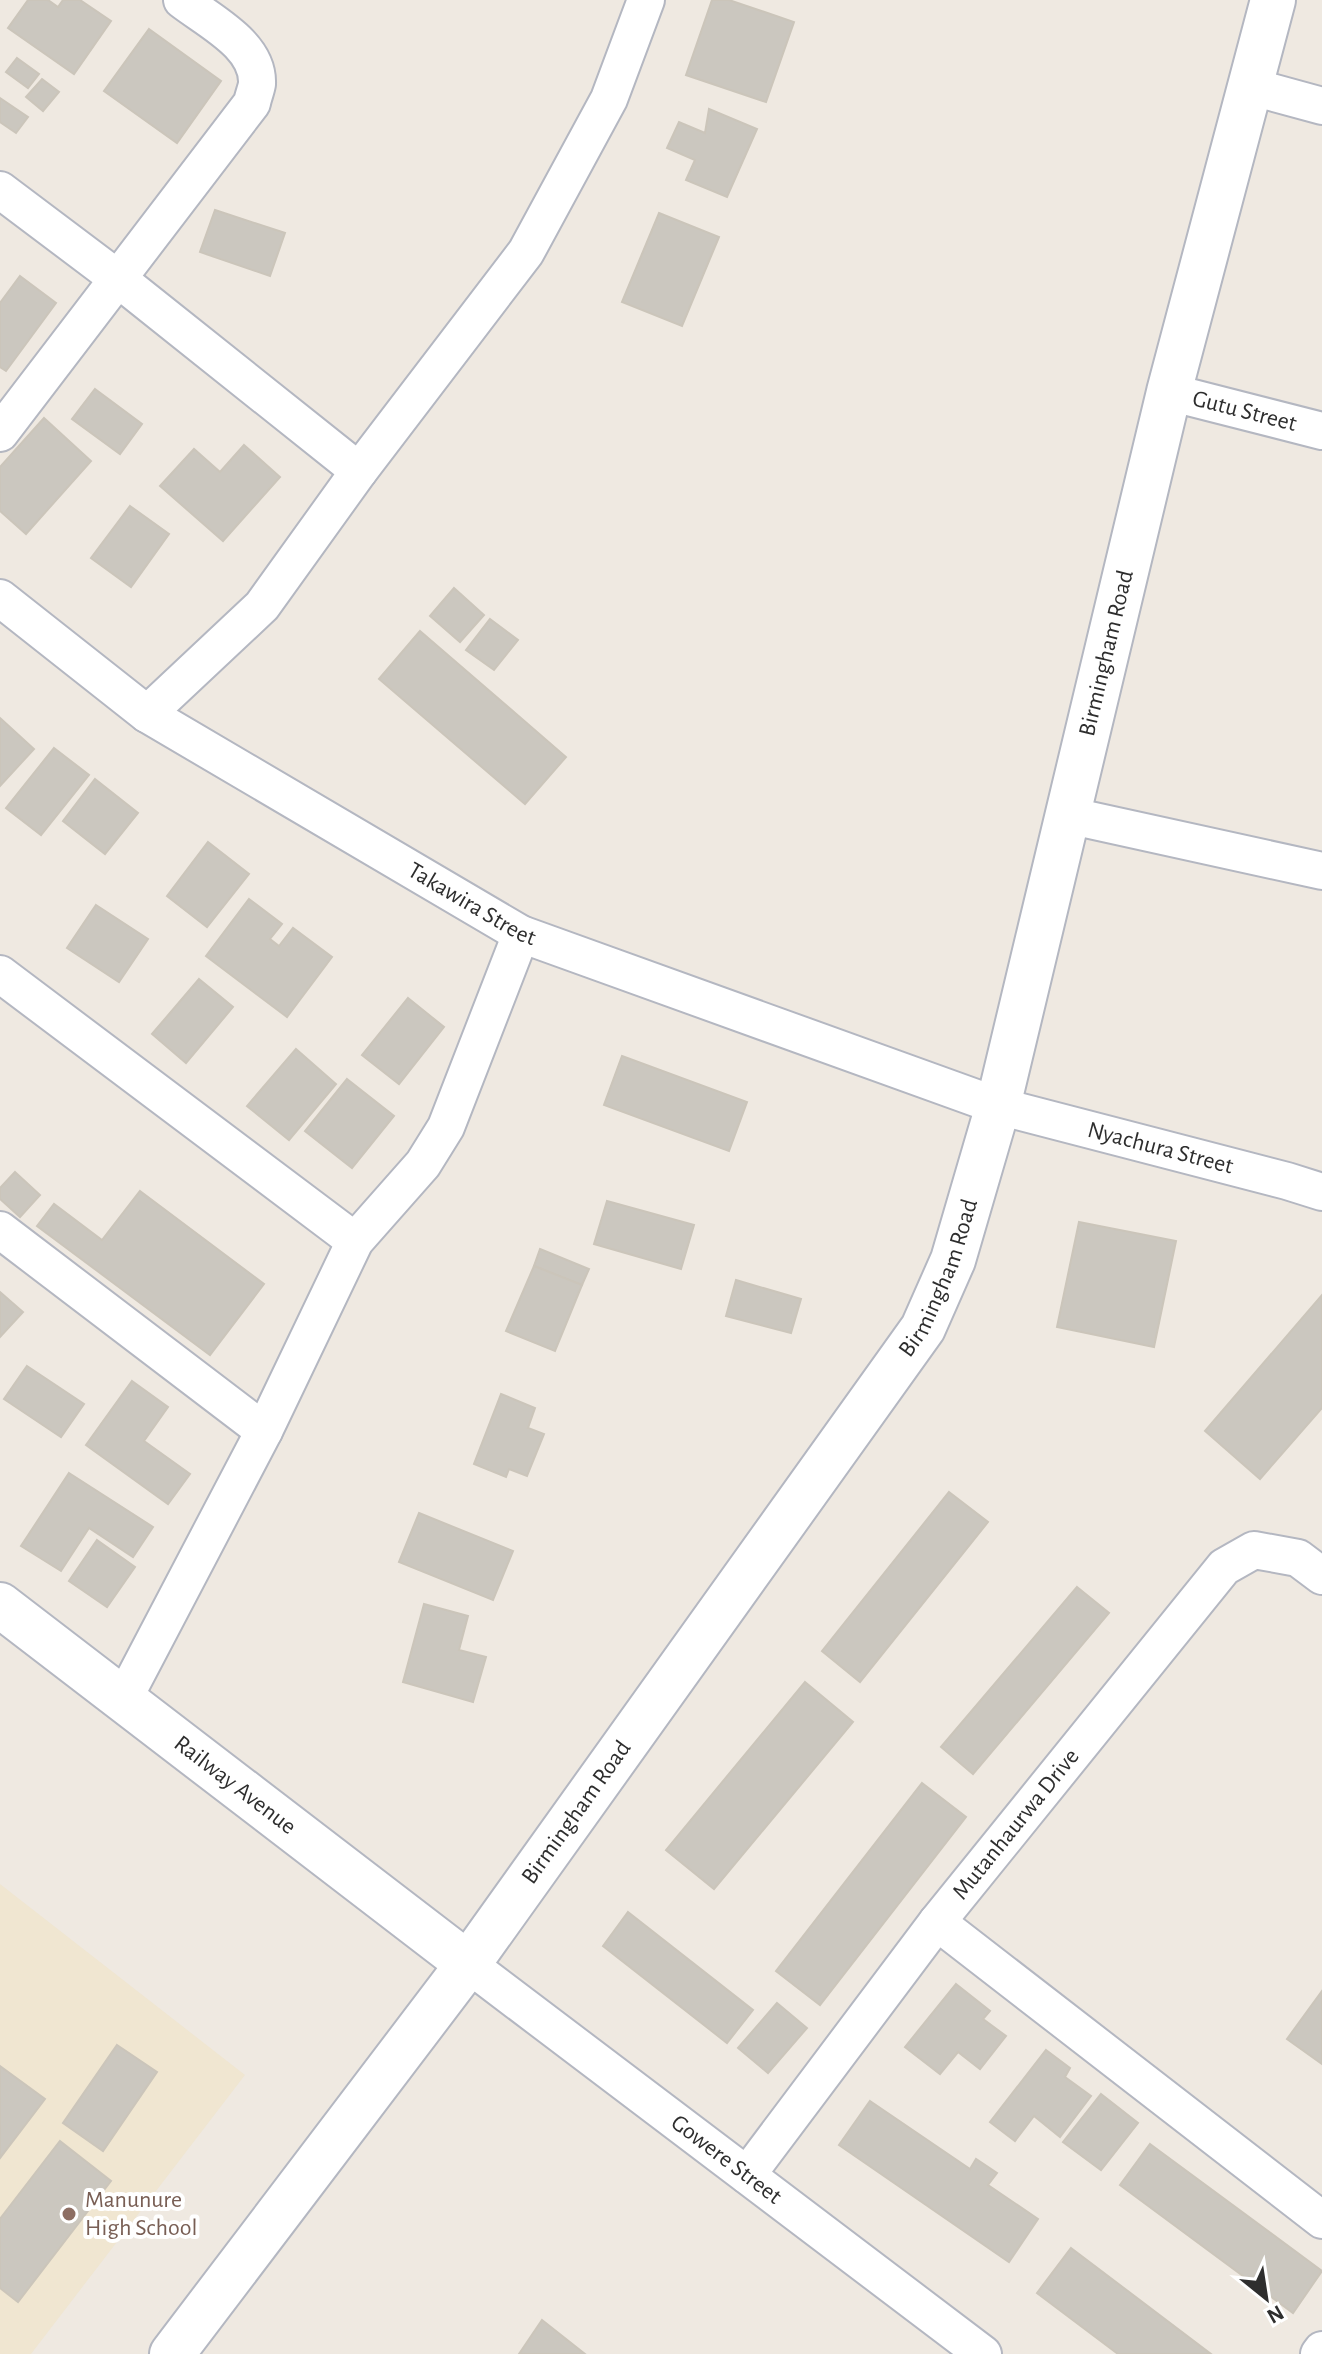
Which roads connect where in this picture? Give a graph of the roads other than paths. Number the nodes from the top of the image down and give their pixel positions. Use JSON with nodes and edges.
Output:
{"nodes":[{"id":1,"x":182,"y":0,"type":"edge"},
{"id":2,"x":646,"y":0,"type":"edge"},
{"id":3,"x":1273,"y":0,"type":"edge"},
{"id":4,"x":1249,"y":86,"type":"junction"},
{"id":5,"x":1322,"y":106,"type":"edge"},
{"id":6,"x":0,"y":190,"type":"edge"},
{"id":7,"x":117,"y":278,"type":"junction"},
{"id":8,"x":1169,"y":392,"type":"junction"},
{"id":9,"x":1322,"y":431,"type":"edge"},
{"id":10,"x":0,"y":433,"type":"edge"},
{"id":11,"x":359,"y":471,"type":"junction"},
{"id":12,"x":0,"y":598,"type":"edge"},
{"id":13,"x":147,"y":714,"type":"junction"},
{"id":14,"x":1067,"y":815,"type":"junction"},
{"id":15,"x":1322,"y":871,"type":"edge"},
{"id":16,"x":521,"y":934,"type":"junction"},
{"id":17,"x":0,"y":974,"type":"edge"},
{"id":18,"x":998,"y":1106,"type":"junction"},
{"id":19,"x":1322,"y":1192,"type":"edge"},
{"id":20,"x":0,"y":1230,"type":"edge"},
{"id":21,"x":355,"y":1241,"type":"junction"},
{"id":22,"x":264,"y":1431,"type":"junction"},
{"id":23,"x":1322,"y":1576,"type":"edge"},
{"id":24,"x":0,"y":1605,"type":"edge"},
{"id":25,"x":123,"y":1700,"type":"junction"},
{"id":26,"x":937,"y":1922,"type":"junction"},
{"id":27,"x":468,"y":1964,"type":"junction"},
{"id":28,"x":747,"y":2175,"type":"junction"},
{"id":29,"x":1322,"y":2220,"type":"edge"},
{"id":30,"x":172,"y":2354,"type":"edge"},
{"id":31,"x":983,"y":2354,"type":"edge"}],
"edges":[{"from":1,"to":7,"type":"street"},
{"from":2,"to":11,"type":"street"},
{"from":3,"to":4,"type":"street","name":"Birmingham Road"},
{"from":4,"to":5,"type":"street"},
{"from":4,"to":8,"type":"street","name":"Birmingham Road"},
{"from":6,"to":7,"type":"street"},
{"from":7,"to":10,"type":"street"},
{"from":7,"to":11,"type":"street"},
{"from":8,"to":9,"type":"street","name":"Gutu Street"},
{"from":8,"to":14,"type":"street","name":"Birmingham Road"},
{"from":11,"to":13,"type":"street"},
{"from":12,"to":13,"type":"street","name":"Takawira Street"},
{"from":13,"to":16,"type":"street","name":"Takawira Street"},
{"from":14,"to":15,"type":"street"},
{"from":14,"to":18,"type":"street","name":"Birmingham Road"},
{"from":16,"to":18,"type":"street","name":"Takawira Street"},
{"from":16,"to":21,"type":"street"},
{"from":17,"to":21,"type":"street"},
{"from":18,"to":19,"type":"street","name":"Nyachura Street"},
{"from":18,"to":27,"type":"street","name":"Birmingham Road"},
{"from":20,"to":22,"type":"street"},
{"from":21,"to":22,"type":"street"},
{"from":22,"to":25,"type":"street"},
{"from":23,"to":26,"type":"street","name":"Mutanhaurwa Drive"},
{"from":24,"to":25,"type":"street","name":"Railway Avenue"},
{"from":25,"to":27,"type":"street","name":"Railway Avenue"},
{"from":26,"to":28,"type":"street","name":"Mutanhaurwa Drive"},
{"from":26,"to":29,"type":"street"},
{"from":27,"to":28,"type":"street","name":"Gowere Street"},
{"from":27,"to":30,"type":"street","name":"Birmingham Road"},
{"from":28,"to":31,"type":"street","name":"Gowere Street"}]}
